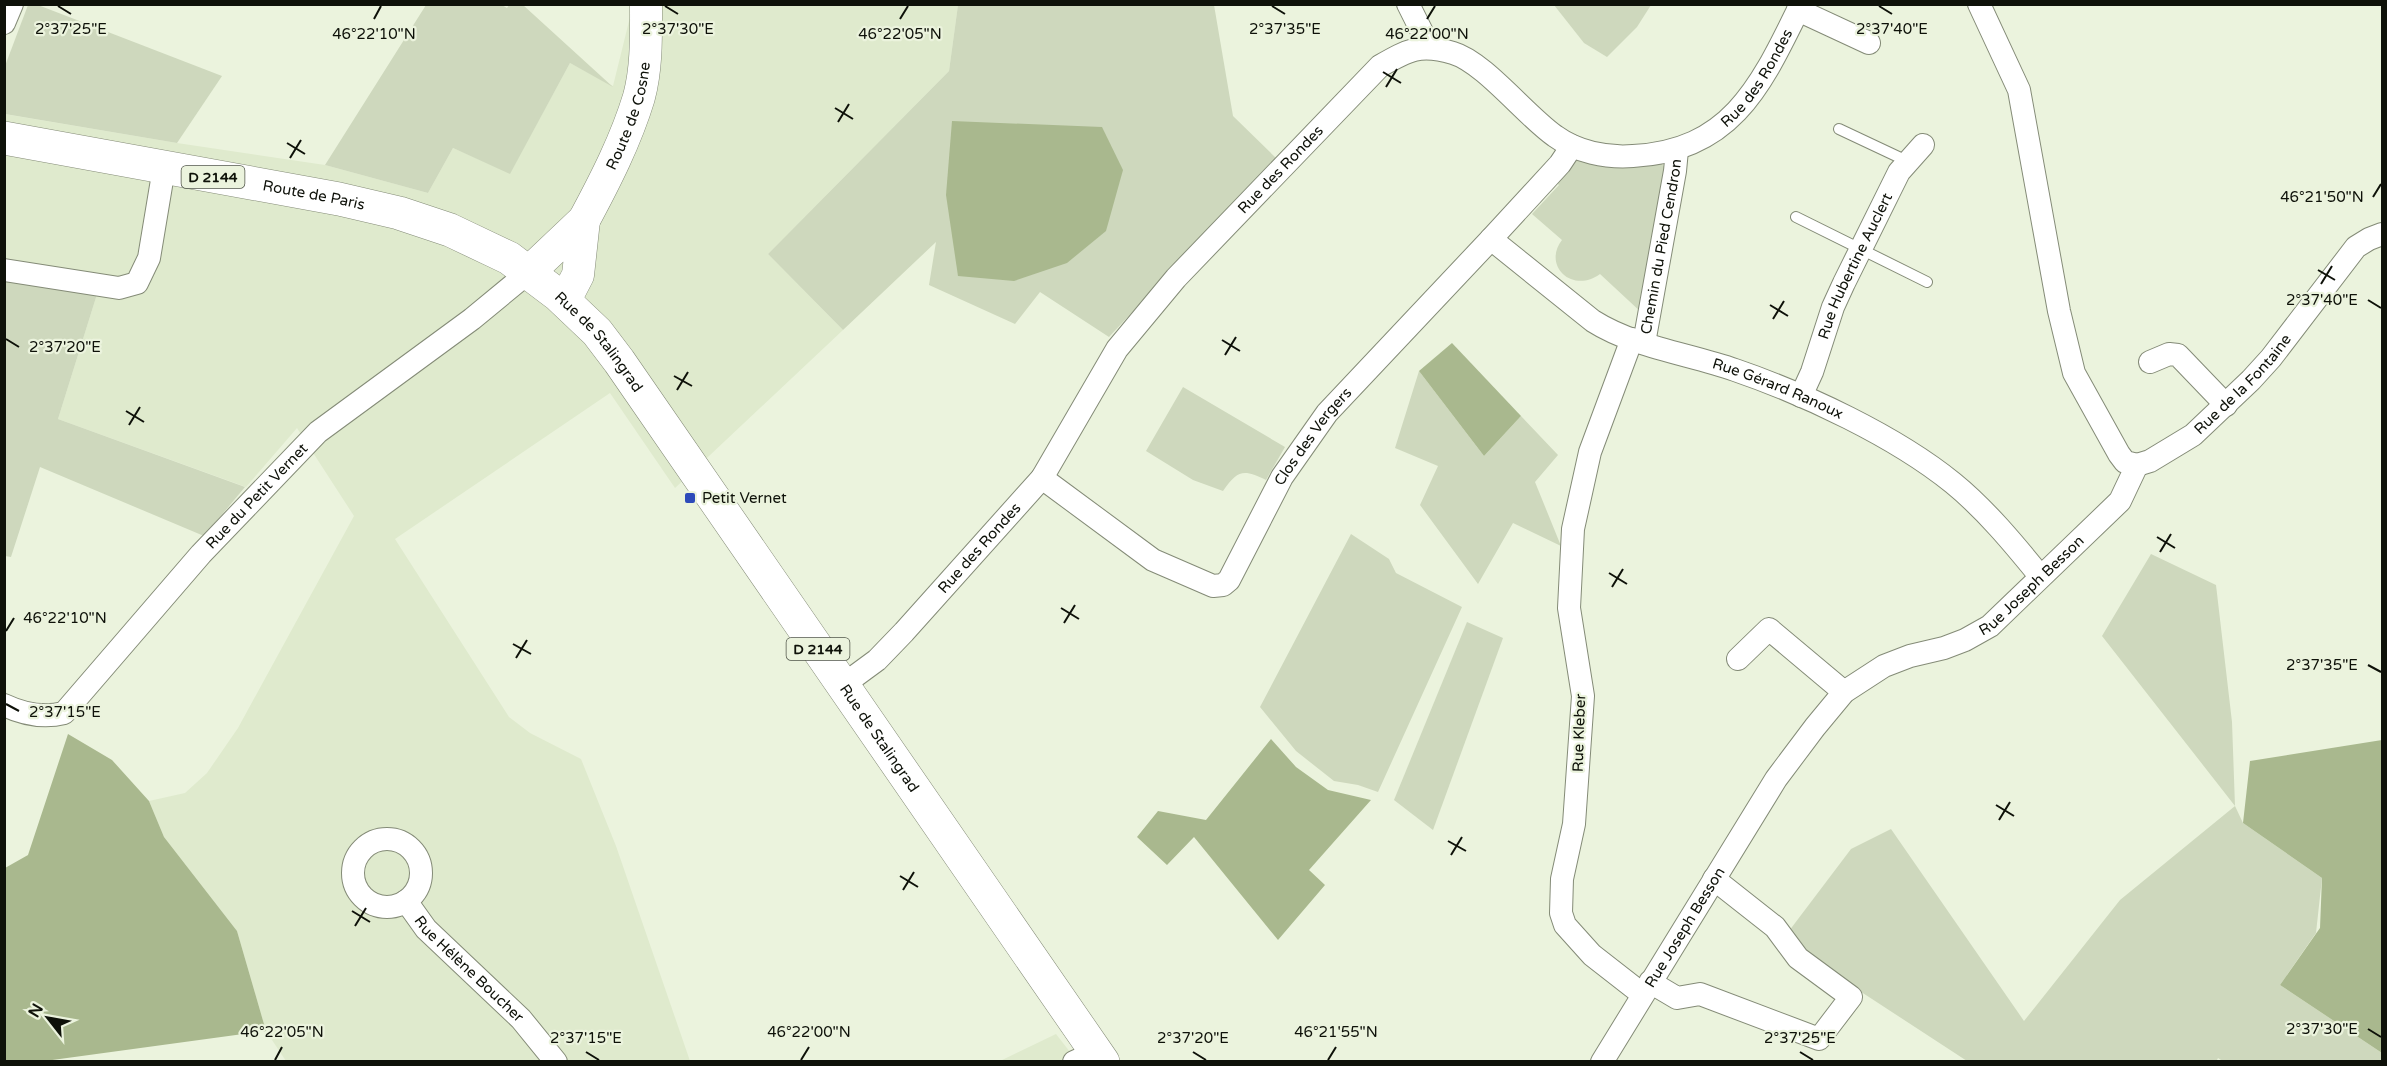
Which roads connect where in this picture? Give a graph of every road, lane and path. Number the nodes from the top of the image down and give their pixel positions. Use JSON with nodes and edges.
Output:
{"nodes":[{"id":1,"x":646,"y":4,"type":"edge"},
{"id":2,"x":1408,"y":4,"type":"edge"},
{"id":3,"x":1978,"y":4,"type":"edge"},
{"id":4,"x":1800,"y":7,"type":"edge"},
{"id":5,"x":1869,"y":43,"type":"dead end"},
{"id":6,"x":1430,"y":48,"type":"junction"},
{"id":7,"x":1839,"y":129,"type":"dead end"},
{"id":8,"x":4,"y":138,"type":"edge"},
{"id":9,"x":1923,"y":145,"type":"dead end"},
{"id":10,"x":1572,"y":146,"type":"junction"},
{"id":11,"x":1677,"y":150,"type":"junction"},
{"id":12,"x":1907,"y":161,"type":"junction"},
{"id":13,"x":164,"y":168,"type":"junction"},
{"id":14,"x":1796,"y":217,"type":"dead end"},
{"id":15,"x":584,"y":220,"type":"junction"},
{"id":16,"x":2382,"y":234,"type":"edge"},
{"id":17,"x":1491,"y":239,"type":"junction"},
{"id":18,"x":1861,"y":249,"type":"junction"},
{"id":19,"x":519,"y":265,"type":"junction"},
{"id":20,"x":4,"y":270,"type":"edge"},
{"id":21,"x":1927,"y":282,"type":"dead end"},
{"id":22,"x":565,"y":300,"type":"junction"},
{"id":23,"x":1638,"y":341,"type":"junction"},
{"id":24,"x":2150,"y":363,"type":"dead end"},
{"id":25,"x":1801,"y":396,"type":"junction"},
{"id":26,"x":2226,"y":405,"type":"junction"},
{"id":27,"x":1594,"y":438,"type":"joint"},
{"id":28,"x":2137,"y":465,"type":"junction"},
{"id":29,"x":1042,"y":478,"type":"junction"},
{"id":30,"x":2040,"y":576,"type":"junction"},
{"id":31,"x":1738,"y":659,"type":"dead end"},
{"id":32,"x":843,"y":685,"type":"junction"},
{"id":33,"x":1844,"y":692,"type":"junction"},
{"id":34,"x":4,"y":705,"type":"edge"},
{"id":35,"x":1714,"y":879,"type":"junction"},
{"id":36,"x":406,"y":901,"type":"dead end"},
{"id":37,"x":1646,"y":988,"type":"junction"},
{"id":38,"x":1091,"y":1058,"type":"edge"},
{"id":39,"x":556,"y":1062,"type":"edge"},
{"id":40,"x":1602,"y":1062,"type":"edge"}],
"edges":[{"from":1,"to":15,"type":"main road","name":"Route de Cosne"},
{"from":2,"to":6,"type":"street"},
{"from":3,"to":28,"type":"street"},
{"from":4,"to":5,"type":"street"},
{"from":4,"to":11,"type":"street","name":"Rue des Rondes"},
{"from":6,"to":10,"type":"street","name":"Rue des Rondes"},
{"from":6,"to":29,"type":"street","name":"Rue des Rondes"},
{"from":7,"to":12,"type":"lane"},
{"from":8,"to":13,"type":"main road","name":"Route de Paris","number":"D 2144"},
{"from":9,"to":12,"type":"street","name":"Rue Hubertine Auclert"},
{"from":10,"to":11,"type":"street","name":"Rue des Rondes"},
{"from":10,"to":17,"type":"street","name":"Clos des Vergers"},
{"from":11,"to":23,"type":"street","name":"Chemin du Pied Cendron"},
{"from":12,"to":18,"type":"street","name":"Rue Hubertine Auclert"},
{"from":13,"to":19,"type":"main road","name":"Route de Paris","number":"D 2144"},
{"from":13,"to":20,"type":"street"},
{"from":14,"to":18,"type":"lane"},
{"from":15,"to":19,"type":"main road","name":"Route de Cosne"},
{"from":15,"to":22,"type":"main road","name":"Route de Cosne"},
{"from":16,"to":26,"type":"street","name":"Rue de la Fontaine"},
{"from":17,"to":23,"type":"street","name":"Rue Gérard Ranoux"},
{"from":17,"to":29,"type":"street","name":"Clos des Vergers"},
{"from":18,"to":21,"type":"lane"},
{"from":18,"to":25,"type":"street","name":"Rue Hubertine Auclert"},
{"from":19,"to":22,"type":"main road","name":"Rue de Stalingrad","number":"D 2144"},
{"from":19,"to":34,"type":"street","name":"Rue du Petit Vernet"},
{"from":22,"to":32,"type":"main road","name":"Rue de Stalingrad","number":"D 2144"},
{"from":23,"to":25,"type":"street","name":"Rue Gérard Ranoux"},
{"from":23,"to":27,"type":"street","name":"Chemin du Pied Cendron"},
{"from":24,"to":26,"type":"street"},
{"from":25,"to":30,"type":"street","name":"Rue Gérard Ranoux"},
{"from":26,"to":28,"type":"street","name":"Rue de la Fontaine"},
{"from":27,"to":37,"type":"street","name":"Rue Kleber"},
{"from":28,"to":30,"type":"street","name":"Rue Joseph Besson"},
{"from":29,"to":32,"type":"street","name":"Rue des Rondes"},
{"from":30,"to":33,"type":"street","name":"Rue Joseph Besson"},
{"from":31,"to":33,"type":"street"},
{"from":32,"to":38,"type":"main road","name":"Rue de Stalingrad","number":"D 2144"},
{"from":33,"to":35,"type":"street","name":"Rue Joseph Besson"},
{"from":35,"to":37,"type":"street","name":"Rue Joseph Besson"},
{"from":35,"to":37,"type":"street","name":"Rue Kleber"},
{"from":36,"to":39,"type":"street","name":"Rue Hélène Boucher"},
{"from":37,"to":40,"type":"street","name":"Rue Joseph Besson"}]}
